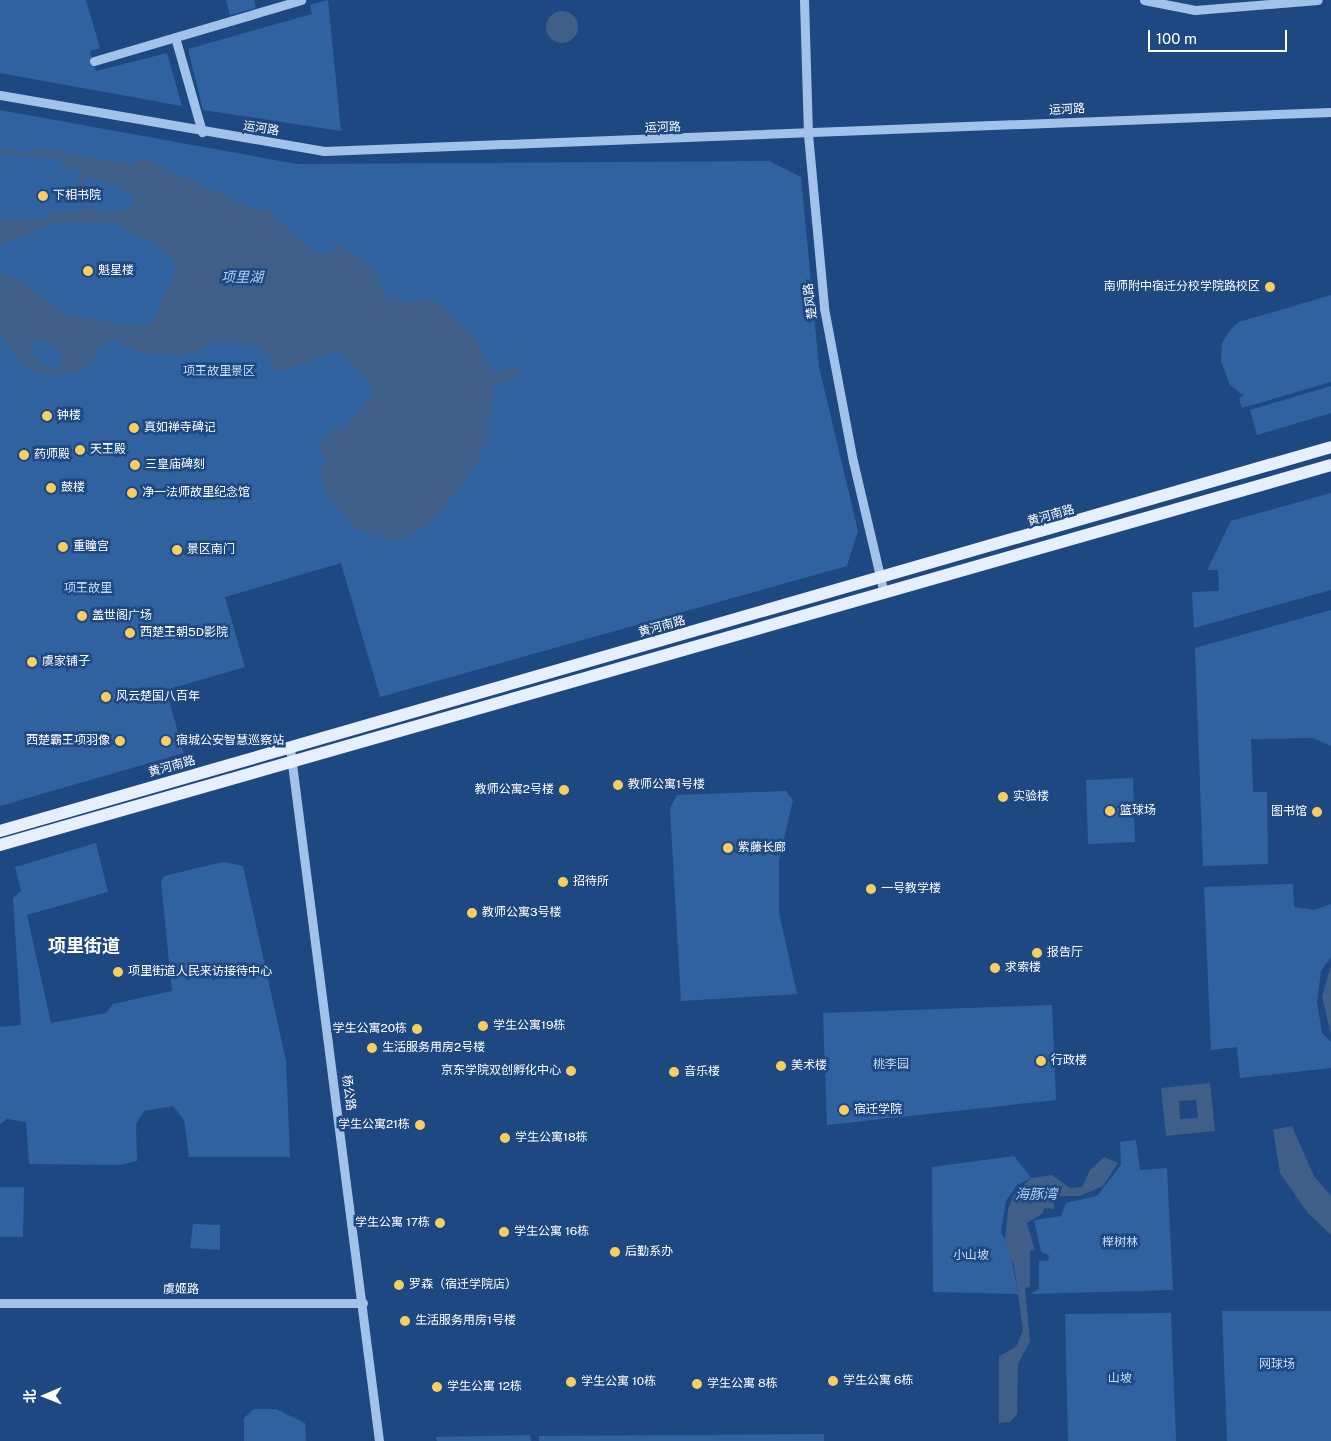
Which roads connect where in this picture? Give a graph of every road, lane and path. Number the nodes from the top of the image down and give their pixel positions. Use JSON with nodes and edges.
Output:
{"nodes":[{"id":1,"x":301,"y":0,"type":"edge"},
{"id":2,"x":804,"y":0,"type":"edge"},
{"id":3,"x":1144,"y":0,"type":"edge"},
{"id":4,"x":1318,"y":0,"type":"edge"},
{"id":5,"x":175,"y":37,"type":"junction"},
{"id":6,"x":94,"y":61,"type":"dead end"},
{"id":7,"x":0,"y":96,"type":"edge"},
{"id":8,"x":1331,"y":112,"type":"edge"},
{"id":9,"x":202,"y":132,"type":"junction"},
{"id":10,"x":808,"y":134,"type":"junction"},
{"id":11,"x":1331,"y":447,"type":"edge"},
{"id":12,"x":1331,"y":465,"type":"edge"},
{"id":13,"x":881,"y":580,"type":"junction"},
{"id":14,"x":884,"y":593,"type":"junction"},
{"id":15,"x":290,"y":748,"type":"junction"},
{"id":16,"x":293,"y":764,"type":"junction"},
{"id":17,"x":0,"y":831,"type":"edge"},
{"id":18,"x":0,"y":845,"type":"edge"},
{"id":19,"x":0,"y":1303,"type":"edge"},
{"id":20,"x":363,"y":1303,"type":"junction"},
{"id":21,"x":379,"y":1441,"type":"edge"}],
"edges":[{"from":1,"to":5,"type":"street"},
{"from":2,"to":10,"type":"street","name":"楚风路"},
{"from":3,"to":4,"type":"street"},
{"from":5,"to":6,"type":"street"},
{"from":5,"to":9,"type":"street"},
{"from":7,"to":9,"type":"street","name":"运河路"},
{"from":8,"to":10,"type":"street","name":"运河路"},
{"from":9,"to":10,"type":"street","name":"运河路"},
{"from":10,"to":13,"type":"street","name":"楚风路"},
{"from":11,"to":13,"type":"main road","name":"黄河南路"},
{"from":12,"to":14,"type":"main road"},
{"from":13,"to":14,"type":"street","name":"楚风路"},
{"from":13,"to":15,"type":"main road","name":"黄河南路"},
{"from":14,"to":16,"type":"main road"},
{"from":15,"to":16,"type":"street","name":"杨公路"},
{"from":15,"to":17,"type":"main road","name":"黄河南路"},
{"from":16,"to":18,"type":"main road"},
{"from":16,"to":20,"type":"street","name":"杨公路"},
{"from":19,"to":20,"type":"street","name":"虞姬路"},
{"from":20,"to":21,"type":"street","name":"杨公路"}]}
